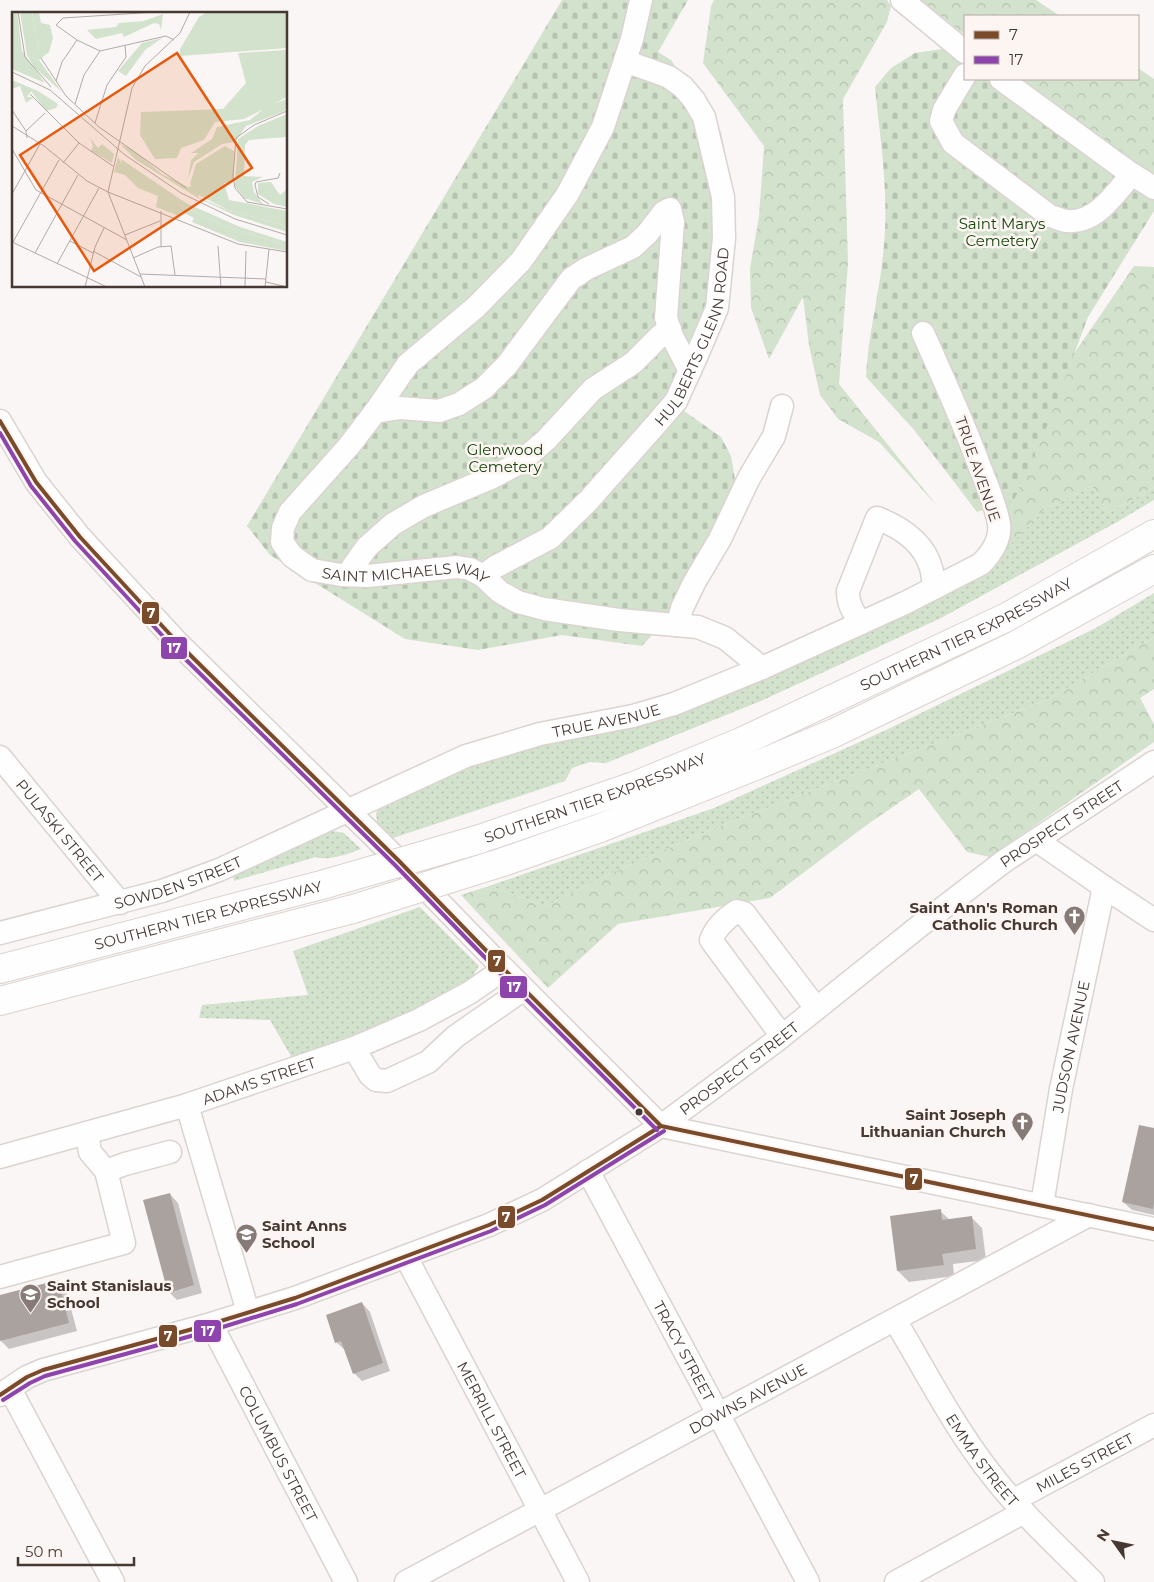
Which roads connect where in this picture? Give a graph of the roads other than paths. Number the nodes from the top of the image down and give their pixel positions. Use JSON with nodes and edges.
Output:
{"nodes":[{"id":1,"x":641,"y":0,"type":"edge"},
{"id":2,"x":902,"y":0,"type":"edge"},
{"id":3,"x":964,"y":51,"type":"edge"},
{"id":4,"x":625,"y":61,"type":"junction"},
{"id":5,"x":964,"y":77,"type":"edge"},
{"id":6,"x":1002,"y":80,"type":"edge"},
{"id":7,"x":1132,"y":174,"type":"junction"},
{"id":8,"x":1154,"y":188,"type":"edge"},
{"id":9,"x":670,"y":329,"type":"junction"},
{"id":10,"x":923,"y":333,"type":"dead end"},
{"id":11,"x":690,"y":370,"type":"junction"},
{"id":12,"x":782,"y":406,"type":"dead end"},
{"id":13,"x":375,"y":412,"type":"junction"},
{"id":14,"x":0,"y":421,"type":"edge"},
{"id":15,"x":1154,"y":534,"type":"edge"},
{"id":16,"x":1154,"y":570,"type":"edge"},
{"id":17,"x":347,"y":575,"type":"junction"},
{"id":18,"x":483,"y":576,"type":"junction"},
{"id":19,"x":934,"y":588,"type":"junction"},
{"id":20,"x":861,"y":623,"type":"junction"},
{"id":21,"x":676,"y":625,"type":"junction"},
{"id":22,"x":762,"y":668,"type":"junction"},
{"id":23,"x":0,"y":757,"type":"edge"},
{"id":24,"x":1151,"y":770,"type":"edge"},
{"id":25,"x":349,"y":811,"type":"junction"},
{"id":26,"x":1036,"y":840,"type":"junction"},
{"id":27,"x":1104,"y":888,"type":"junction"},
{"id":28,"x":120,"y":903,"type":"junction"},
{"id":29,"x":1154,"y":920,"type":"edge"},
{"id":30,"x":0,"y":934,"type":"edge"},
{"id":31,"x":0,"y":969,"type":"edge"},
{"id":32,"x":504,"y":969,"type":"junction"},
{"id":33,"x":524,"y":989,"type":"junction"},
{"id":34,"x":0,"y":1001,"type":"edge"},
{"id":35,"x":816,"y":1008,"type":"junction"},
{"id":36,"x":782,"y":1036,"type":"junction"},
{"id":37,"x":354,"y":1048,"type":"junction"},
{"id":38,"x":187,"y":1105,"type":"junction"},
{"id":39,"x":662,"y":1126,"type":"junction"},
{"id":40,"x":87,"y":1133,"type":"junction"},
{"id":41,"x":170,"y":1152,"type":"dead end"},
{"id":42,"x":0,"y":1156,"type":"edge"},
{"id":43,"x":106,"y":1171,"type":"junction"},
{"id":44,"x":588,"y":1171,"type":"junction"},
{"id":45,"x":1042,"y":1206,"type":"junction"},
{"id":46,"x":1089,"y":1215,"type":"junction"},
{"id":47,"x":1154,"y":1230,"type":"edge"},
{"id":48,"x":406,"y":1257,"type":"junction"},
{"id":49,"x":0,"y":1277,"type":"edge"},
{"id":50,"x":248,"y":1312,"type":"junction"},
{"id":51,"x":895,"y":1320,"type":"junction"},
{"id":52,"x":211,"y":1324,"type":"junction"},
{"id":53,"x":5,"y":1392,"type":"edge"},
{"id":54,"x":718,"y":1415,"type":"junction"},
{"id":55,"x":1154,"y":1424,"type":"edge"},
{"id":56,"x":1019,"y":1506,"type":"junction"},
{"id":57,"x":540,"y":1510,"type":"junction"},
{"id":58,"x":113,"y":1582,"type":"edge"},
{"id":59,"x":346,"y":1582,"type":"edge"},
{"id":60,"x":406,"y":1582,"type":"edge"},
{"id":61,"x":578,"y":1582,"type":"edge"},
{"id":62,"x":808,"y":1582,"type":"edge"},
{"id":63,"x":896,"y":1582,"type":"edge"},
{"id":64,"x":1093,"y":1582,"type":"edge"}],
"edges":[{"from":1,"to":4,"type":"street","name":"SAINT MICHAELS WAY"},
{"from":2,"to":3,"type":"street"},
{"from":4,"to":11,"type":"street","name":"HULBERTS GLENN ROAD"},
{"from":4,"to":13,"type":"street","name":"SAINT MICHAELS WAY"},
{"from":5,"to":7,"type":"street"},
{"from":6,"to":7,"type":"street"},
{"from":7,"to":8,"type":"street"},
{"from":9,"to":11,"type":"street"},
{"from":9,"to":13,"type":"street"},
{"from":9,"to":17,"type":"street"},
{"from":10,"to":19,"type":"street","name":"TRUE AVENUE"},
{"from":11,"to":18,"type":"street","name":"HULBERTS GLENN ROAD"},
{"from":12,"to":21,"type":"street"},
{"from":13,"to":17,"type":"street","name":"SAINT MICHAELS WAY"},
{"from":14,"to":25,"type":"street"},
{"from":15,"to":31,"type":"highway","name":"SOUTHERN TIER EXPRESSWAY","bridge":true},
{"from":16,"to":34,"type":"highway","name":"SOUTHERN TIER EXPRESSWAY","bridge":true},
{"from":17,"to":18,"type":"street","name":"SAINT MICHAELS WAY"},
{"from":18,"to":21,"type":"street","name":"SAINT MICHAELS WAY"},
{"from":19,"to":20,"type":"street","name":"TRUE AVENUE"},
{"from":19,"to":20,"type":"street"},
{"from":20,"to":22,"type":"street","name":"TRUE AVENUE"},
{"from":21,"to":22,"type":"street","name":"SAINT MICHAELS WAY"},
{"from":22,"to":25,"type":"street","name":"TRUE AVENUE"},
{"from":23,"to":28,"type":"street","name":"PULASKI STREET"},
{"from":24,"to":26,"type":"street","name":"PROSPECT STREET"},
{"from":25,"to":28,"type":"street","name":"SOWDEN STREET"},
{"from":25,"to":32,"type":"street"},
{"from":26,"to":27,"type":"street"},
{"from":26,"to":35,"type":"street","name":"PROSPECT STREET"},
{"from":27,"to":29,"type":"street"},
{"from":27,"to":45,"type":"street","name":"JUDSON AVENUE"},
{"from":28,"to":30,"type":"street","name":"SOWDEN STREET"},
{"from":32,"to":33,"type":"street"},
{"from":32,"to":37,"type":"street","name":"ADAMS STREET"},
{"from":33,"to":37,"type":"street"},
{"from":33,"to":39,"type":"street"},
{"from":35,"to":36,"type":"street","name":"PROSPECT STREET"},
{"from":35,"to":36,"type":"street"},
{"from":36,"to":39,"type":"street","name":"PROSPECT STREET"},
{"from":37,"to":38,"type":"street","name":"ADAMS STREET"},
{"from":38,"to":40,"type":"street","name":"ADAMS STREET"},
{"from":38,"to":50,"type":"street"},
{"from":39,"to":44,"type":"street","name":"PROSPECT STREET"},
{"from":39,"to":45,"type":"street"},
{"from":40,"to":42,"type":"street","name":"ADAMS STREET"},
{"from":40,"to":43,"type":"street"},
{"from":41,"to":43,"type":"street"},
{"from":43,"to":49,"type":"street"},
{"from":44,"to":48,"type":"street","name":"PROSPECT STREET"},
{"from":44,"to":54,"type":"street","name":"TRACY STREET"},
{"from":45,"to":46,"type":"street"},
{"from":46,"to":47,"type":"street"},
{"from":46,"to":51,"type":"street","name":"DOWNS AVENUE"},
{"from":48,"to":50,"type":"street","name":"PROSPECT STREET"},
{"from":48,"to":57,"type":"street","name":"MERRILL STREET"},
{"from":50,"to":52,"type":"street","name":"PROSPECT STREET"},
{"from":51,"to":54,"type":"street","name":"DOWNS AVENUE"},
{"from":51,"to":56,"type":"street","name":"EMMA STREET"},
{"from":52,"to":53,"type":"street","name":"PROSPECT STREET"},
{"from":52,"to":59,"type":"street","name":"COLUMBUS STREET"},
{"from":53,"to":58,"type":"street"},
{"from":54,"to":57,"type":"street","name":"DOWNS AVENUE"},
{"from":54,"to":62,"type":"street","name":"TRACY STREET"},
{"from":55,"to":56,"type":"street","name":"MILES STREET"},
{"from":56,"to":63,"type":"street","name":"MILES STREET"},
{"from":56,"to":64,"type":"street","name":"EMMA STREET"},
{"from":57,"to":60,"type":"street","name":"DOWNS AVENUE"},
{"from":57,"to":61,"type":"street","name":"MERRILL STREET"}]}
